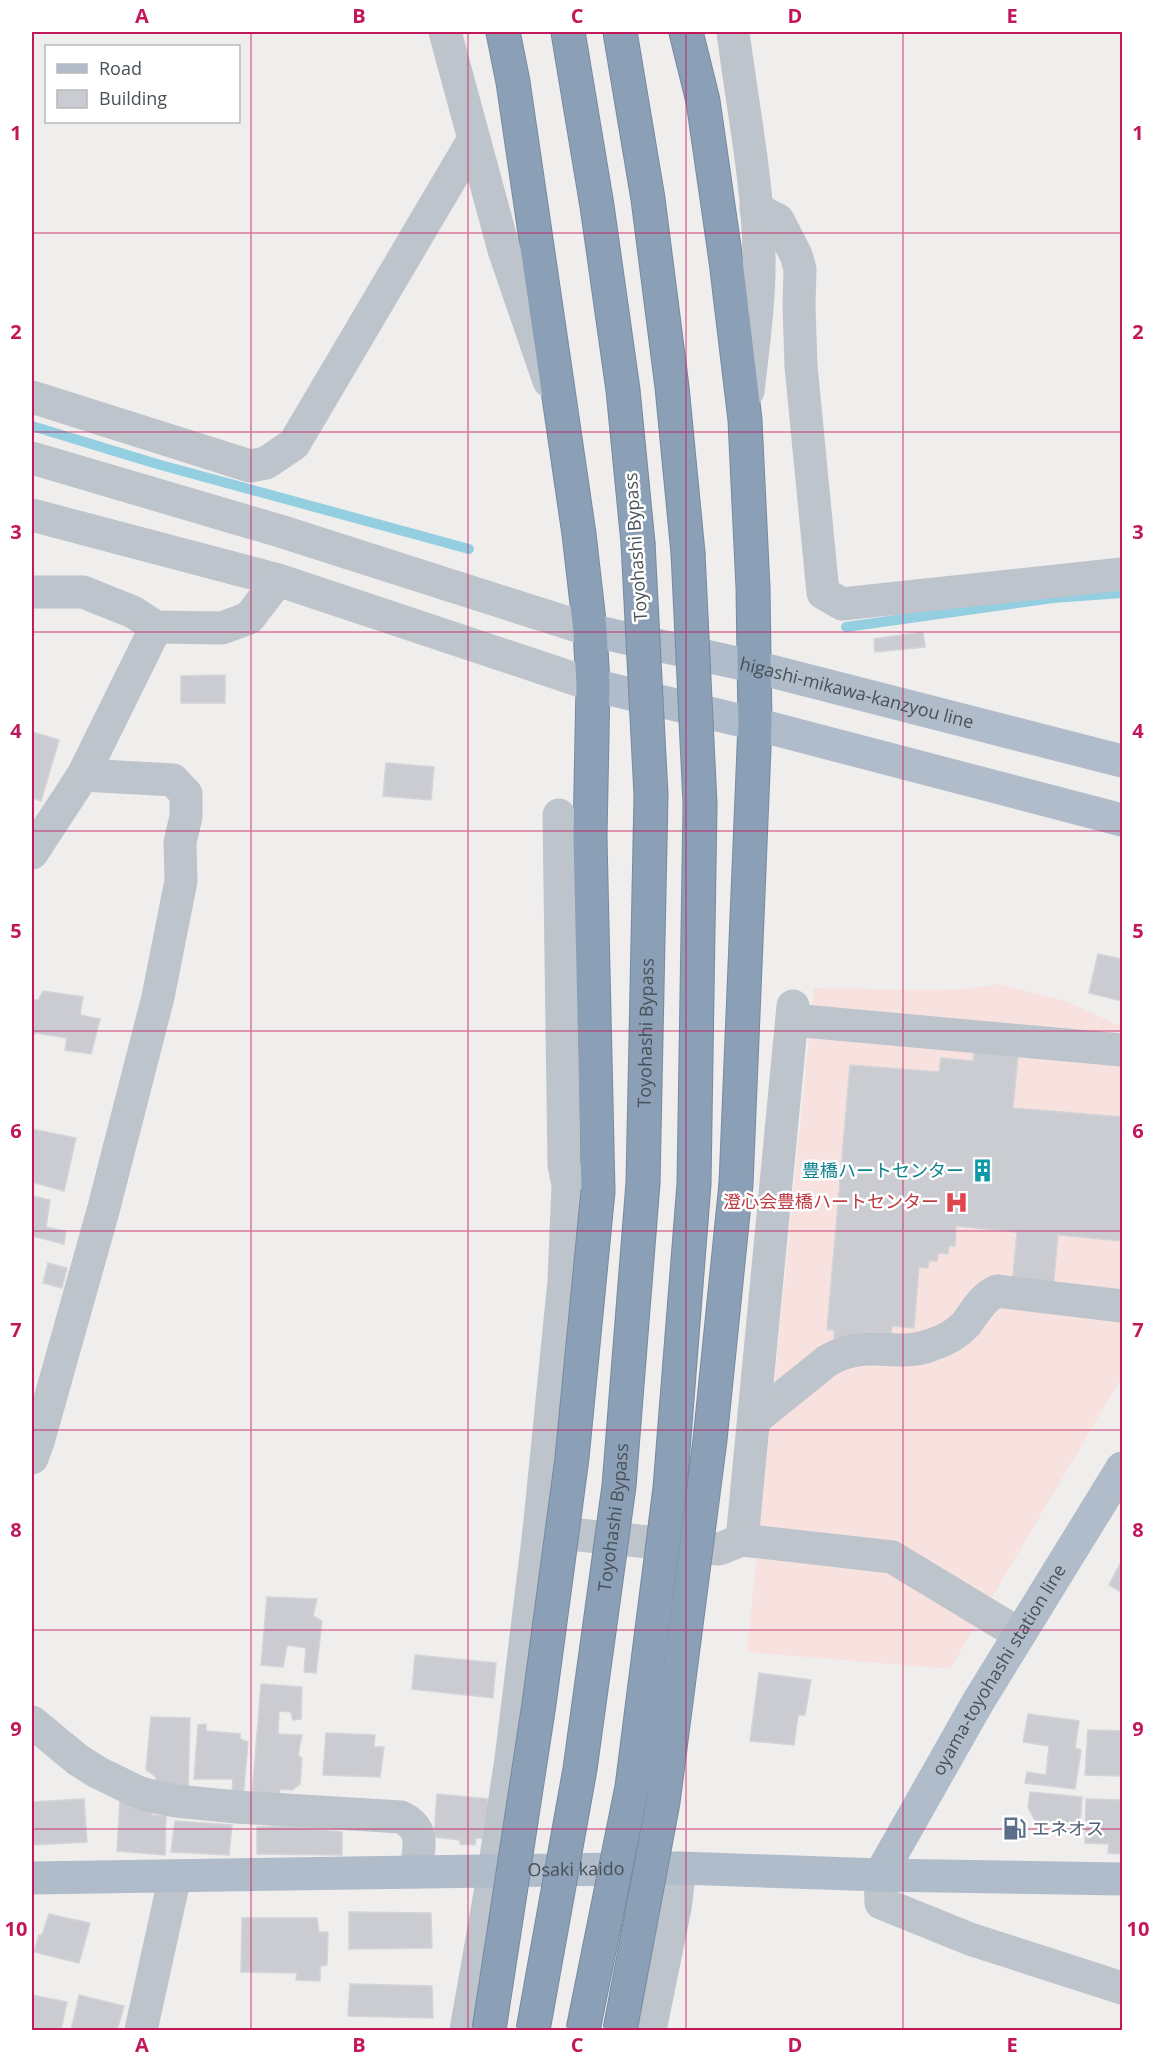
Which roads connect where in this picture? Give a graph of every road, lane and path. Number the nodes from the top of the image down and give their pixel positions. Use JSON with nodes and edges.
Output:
{"nodes":[{"id":1,"x":446,"y":32,"type":"edge"},
{"id":2,"x":503,"y":32,"type":"edge"},
{"id":3,"x":568,"y":32,"type":"edge"},
{"id":4,"x":620,"y":32,"type":"edge"},
{"id":5,"x":686,"y":32,"type":"edge"},
{"id":6,"x":733,"y":32,"type":"edge"},
{"id":7,"x":474,"y":139,"type":"junction"},
{"id":8,"x":756,"y":209,"type":"junction"},
{"id":9,"x":32,"y":397,"type":"edge"},
{"id":10,"x":561,"y":413,"type":"junction"},
{"id":11,"x":745,"y":420,"type":"junction"},
{"id":12,"x":32,"y":458,"type":"edge"},
{"id":13,"x":32,"y":515,"type":"edge"},
{"id":14,"x":1122,"y":574,"type":"edge"},
{"id":15,"x":278,"y":580,"type":"junction"},
{"id":16,"x":32,"y":592,"type":"edge"},
{"id":17,"x":156,"y":627,"type":"junction"},
{"id":18,"x":590,"y":630,"type":"junction"},
{"id":19,"x":755,"y":666,"type":"junction"},
{"id":20,"x":593,"y":685,"type":"junction"},
{"id":21,"x":754,"y":724,"type":"junction"},
{"id":22,"x":1122,"y":760,"type":"edge"},
{"id":23,"x":84,"y":775,"type":"junction"},
{"id":24,"x":560,"y":815,"type":"dead end"},
{"id":25,"x":1122,"y":820,"type":"edge"},
{"id":26,"x":32,"y":853,"type":"edge"},
{"id":27,"x":1122,"y":1050,"type":"edge"},
{"id":28,"x":1122,"y":1306,"type":"edge"},
{"id":29,"x":754,"y":1420,"type":"junction"},
{"id":30,"x":32,"y":1458,"type":"edge"},
{"id":31,"x":1122,"y":1468,"type":"edge"},
{"id":32,"x":539,"y":1531,"type":"junction"},
{"id":33,"x":742,"y":1540,"type":"junction"},
{"id":34,"x":1019,"y":1635,"type":"junction"},
{"id":35,"x":32,"y":1722,"type":"edge"},
{"id":36,"x":680,"y":1868,"type":"junction"},
{"id":37,"x":494,"y":1871,"type":"junction"},
{"id":38,"x":416,"y":1872,"type":"junction"},
{"id":39,"x":880,"y":1875,"type":"junction"},
{"id":40,"x":175,"y":1876,"type":"junction"},
{"id":41,"x":32,"y":1878,"type":"edge"},
{"id":42,"x":1122,"y":1879,"type":"edge"},
{"id":43,"x":1122,"y":1989,"type":"edge"},
{"id":44,"x":141,"y":2031,"type":"edge"},
{"id":45,"x":466,"y":2031,"type":"edge"},
{"id":46,"x":489,"y":2031,"type":"edge"},
{"id":47,"x":533,"y":2031,"type":"edge"},
{"id":48,"x":583,"y":2031,"type":"edge"},
{"id":49,"x":620,"y":2031,"type":"edge"},
{"id":50,"x":650,"y":2031,"type":"edge"}],
"edges":[{"from":1,"to":7,"type":"street"},
{"from":2,"to":10,"type":"highway"},
{"from":3,"to":47,"type":"highway","name":"Toyohashi Bypass","bridge":true},
{"from":4,"to":48,"type":"highway","bridge":true},
{"from":5,"to":11,"type":"highway"},
{"from":6,"to":8,"type":"street"},
{"from":7,"to":9,"type":"street"},
{"from":7,"to":10,"type":"street"},
{"from":8,"to":11,"type":"street"},
{"from":8,"to":14,"type":"street"},
{"from":10,"to":18,"type":"highway"},
{"from":11,"to":19,"type":"highway"},
{"from":12,"to":18,"type":"street"},
{"from":13,"to":15,"type":"street"},
{"from":15,"to":17,"type":"street"},
{"from":15,"to":20,"type":"street"},
{"from":16,"to":17,"type":"street"},
{"from":17,"to":23,"type":"street"},
{"from":18,"to":19,"type":"main road","name":"higashi-mikawa-kanzyou line"},
{"from":18,"to":20,"type":"highway"},
{"from":19,"to":21,"type":"highway"},
{"from":19,"to":22,"type":"main road","name":"higashi-mikawa-kanzyou line"},
{"from":20,"to":21,"type":"main road"},
{"from":20,"to":46,"type":"highway","bridge":true},
{"from":21,"to":25,"type":"main road"},
{"from":21,"to":49,"type":"highway","bridge":true},
{"from":23,"to":26,"type":"street"},
{"from":23,"to":30,"type":"street"},
{"from":24,"to":32,"type":"street"},
{"from":27,"to":29,"type":"street"},
{"from":28,"to":29,"type":"street"},
{"from":29,"to":33,"type":"street"},
{"from":31,"to":34,"type":"main road","name":"oyama-toyohashi station line"},
{"from":32,"to":33,"type":"street"},
{"from":32,"to":37,"type":"street"},
{"from":33,"to":34,"type":"street"},
{"from":34,"to":39,"type":"main road","name":"oyama-toyohashi station line"},
{"from":35,"to":38,"type":"street"},
{"from":36,"to":37,"type":"main road","name":"Osaki kaido"},
{"from":36,"to":39,"type":"main road","name":"Osaki kaido"},
{"from":36,"to":50,"type":"street"},
{"from":37,"to":38,"type":"main road","name":"Osaki kaido"},
{"from":37,"to":45,"type":"street"},
{"from":38,"to":40,"type":"main road","name":"Osaki kaido"},
{"from":39,"to":42,"type":"main road","name":"Osaki kaido"},
{"from":39,"to":43,"type":"street"},
{"from":40,"to":41,"type":"main road","name":"Osaki kaido"},
{"from":40,"to":44,"type":"street"}]}
